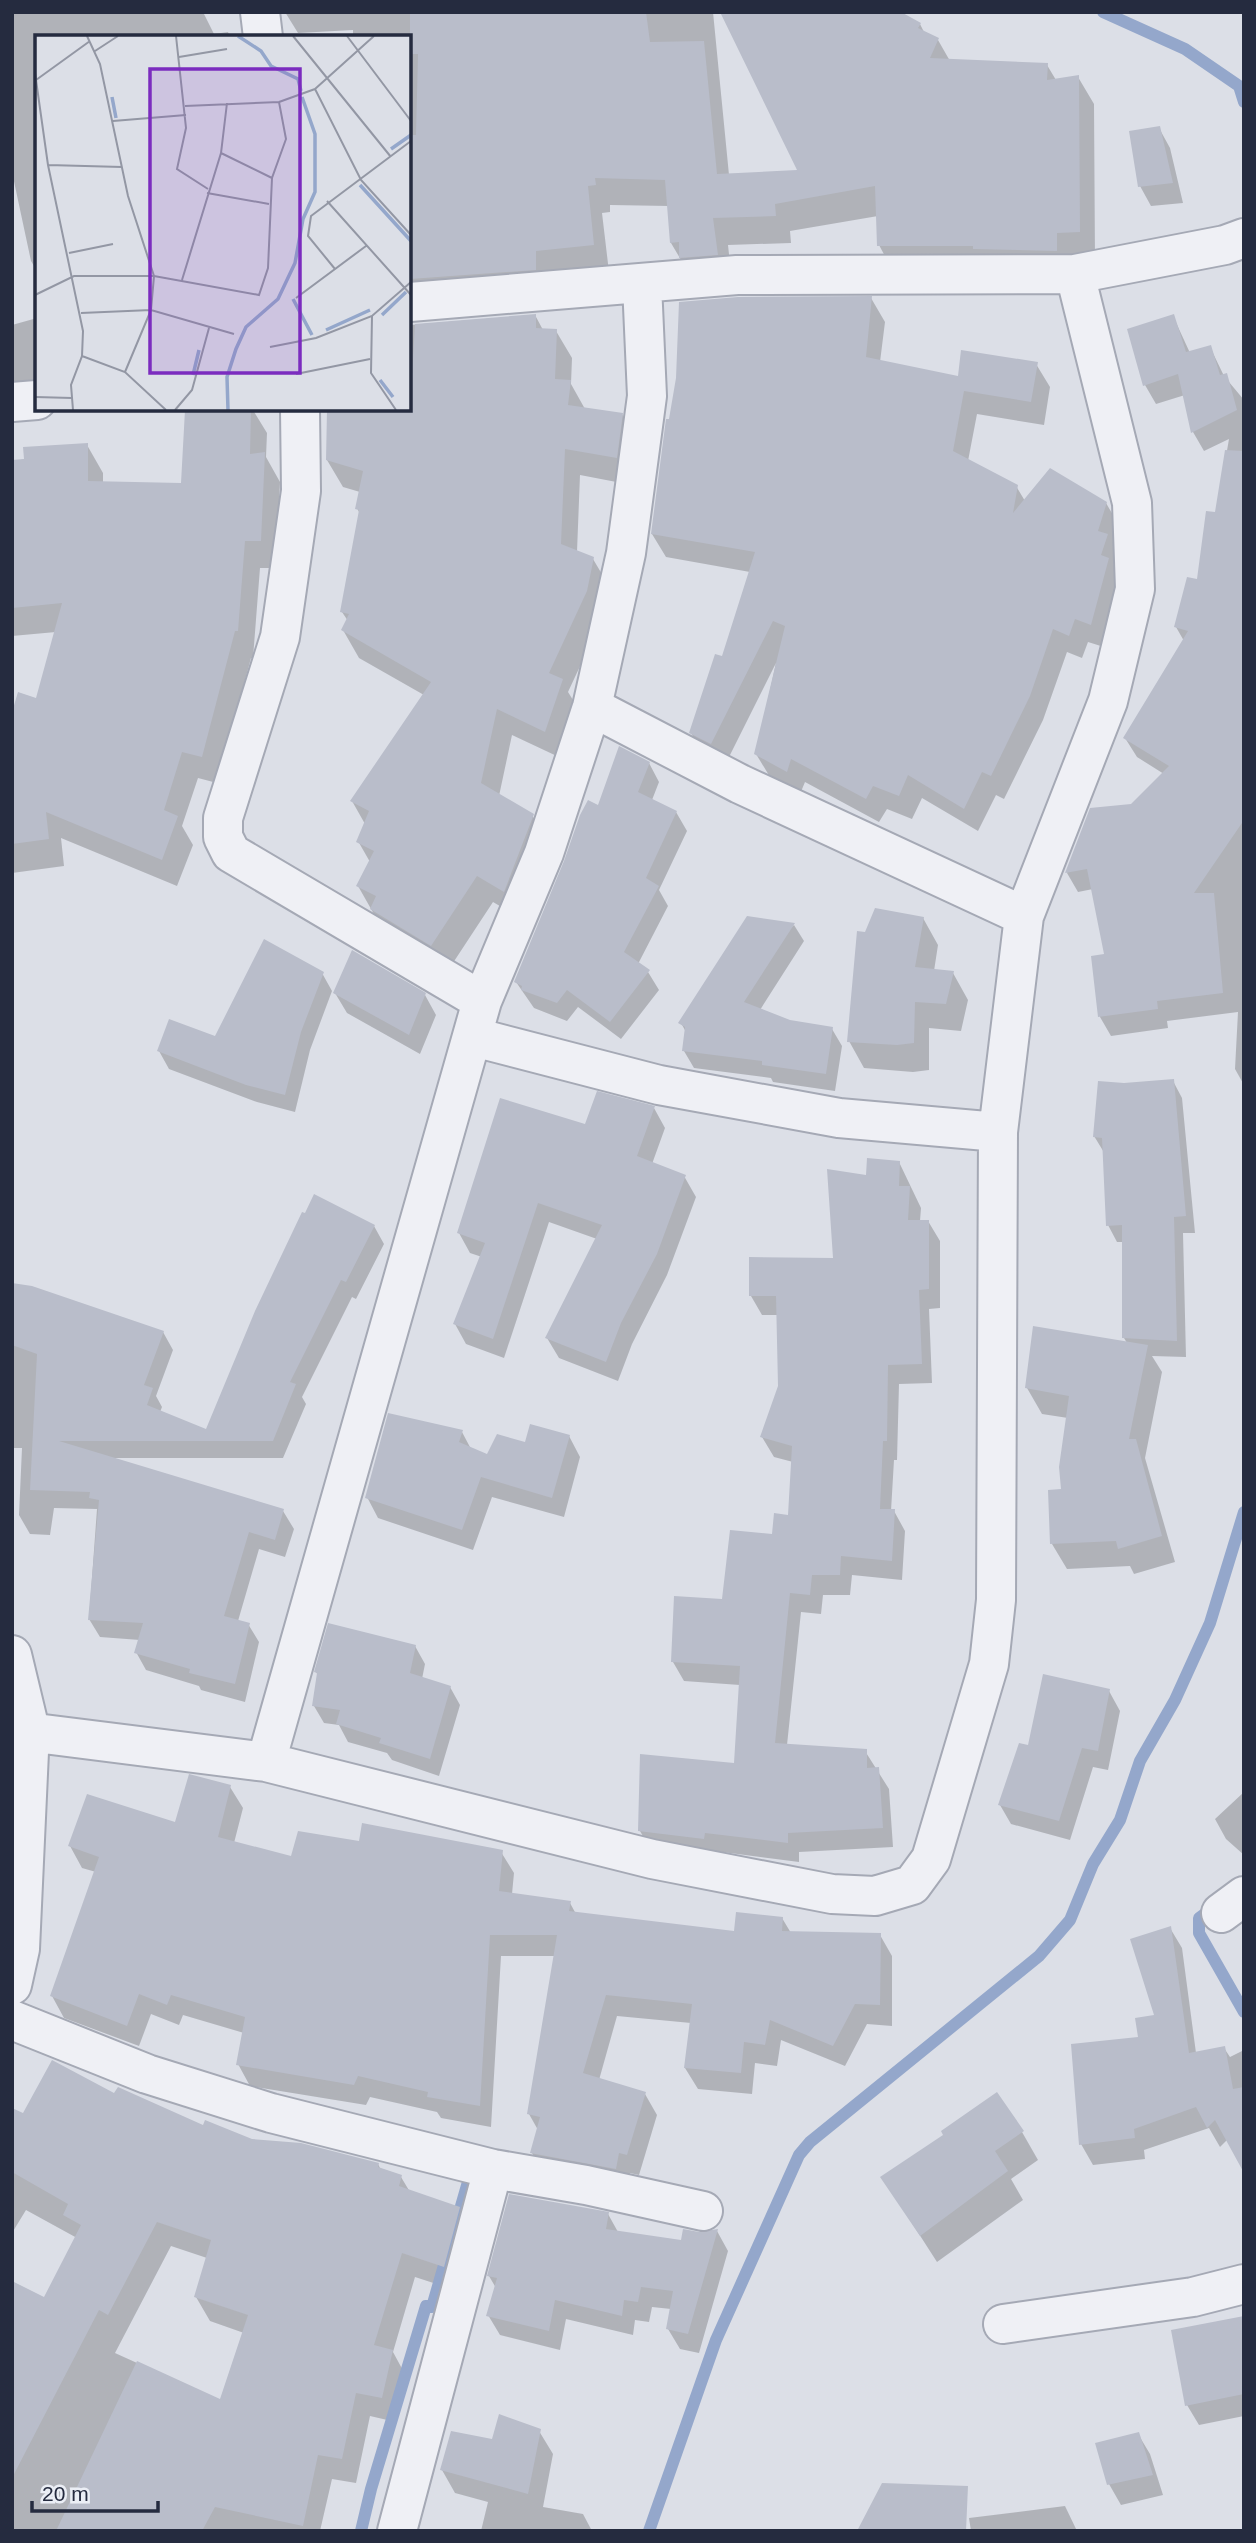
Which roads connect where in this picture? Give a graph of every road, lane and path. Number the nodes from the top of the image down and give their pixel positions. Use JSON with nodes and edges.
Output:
{"nodes":[{"id":1,"x":260,"y":12,"type":"edge"},
{"id":2,"x":263,"y":35,"type":"edge"},
{"id":3,"x":1244,"y":238,"type":"edge"},
{"id":4,"x":1075,"y":274,"type":"junction"},
{"id":5,"x":642,"y":284,"type":"junction"},
{"id":6,"x":411,"y":302,"type":"edge"},
{"id":7,"x":35,"y":400,"type":"edge"},
{"id":8,"x":12,"y":402,"type":"edge"},
{"id":9,"x":300,"y":411,"type":"edge"},
{"id":10,"x":592,"y":707,"type":"junction"},
{"id":11,"x":1024,"y":916,"type":"junction"},
{"id":12,"x":478,"y":1019,"type":"junction"},
{"id":13,"x":998,"y":1132,"type":"junction"},
{"id":14,"x":12,"y":1655,"type":"edge"},
{"id":15,"x":21,"y":1730,"type":"edge"},
{"id":16,"x":266,"y":1762,"type":"junction"},
{"id":17,"x":12,"y":1985,"type":"edge"},
{"id":18,"x":12,"y":2020,"type":"edge"},
{"id":19,"x":493,"y":2169,"type":"junction"},
{"id":20,"x":702,"y":2211,"type":"dead end"},
{"id":21,"x":1244,"y":2284,"type":"edge"},
{"id":22,"x":1003,"y":2324,"type":"dead end"},
{"id":23,"x":397,"y":2531,"type":"edge"}],
"edges":[{"from":1,"to":2,"type":"street"},
{"from":3,"to":4,"type":"street"},
{"from":4,"to":5,"type":"street"},
{"from":4,"to":11,"type":"street"},
{"from":5,"to":6,"type":"street"},
{"from":5,"to":10,"type":"street"},
{"from":7,"to":8,"type":"street"},
{"from":9,"to":12,"type":"street"},
{"from":10,"to":11,"type":"street"},
{"from":10,"to":12,"type":"street"},
{"from":11,"to":13,"type":"street"},
{"from":12,"to":13,"type":"street"},
{"from":12,"to":16,"type":"street"},
{"from":13,"to":16,"type":"street"},
{"from":14,"to":15,"type":"street"},
{"from":15,"to":16,"type":"street"},
{"from":15,"to":17,"type":"street"},
{"from":18,"to":19,"type":"street"},
{"from":19,"to":20,"type":"street"},
{"from":19,"to":23,"type":"street"},
{"from":21,"to":22,"type":"street"}]}
